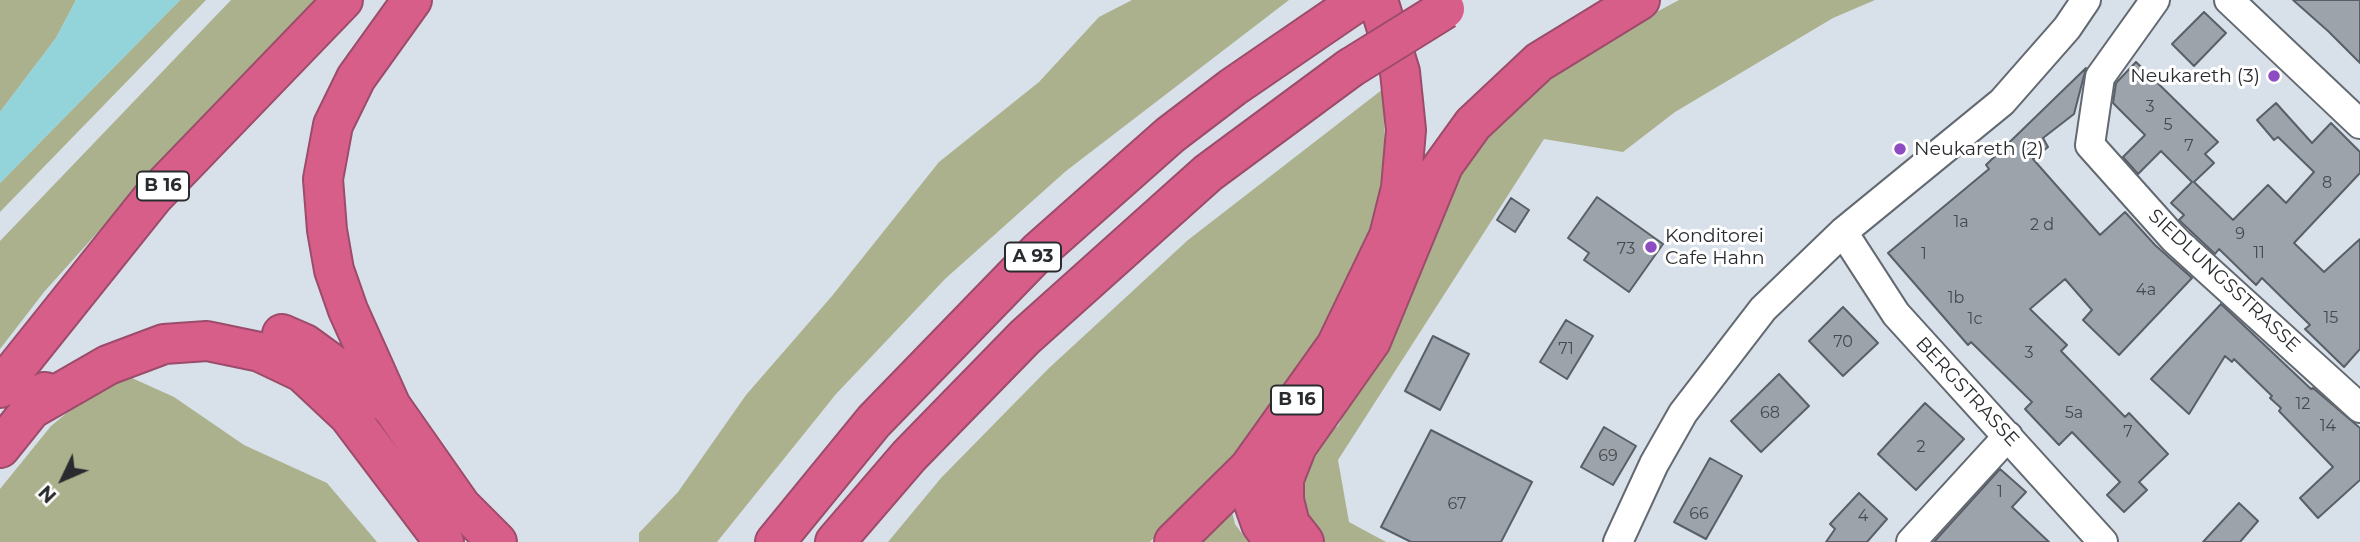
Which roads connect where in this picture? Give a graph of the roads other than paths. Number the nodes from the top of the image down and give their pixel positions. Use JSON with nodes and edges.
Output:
{"nodes":[{"id":1,"x":343,"y":0,"type":"edge"},
{"id":2,"x":412,"y":0,"type":"edge"},
{"id":3,"x":1378,"y":0,"type":"edge"},
{"id":4,"x":1640,"y":0,"type":"edge"},
{"id":5,"x":2086,"y":0,"type":"edge"},
{"id":6,"x":2155,"y":0,"type":"edge"},
{"id":7,"x":2229,"y":0,"type":"edge"},
{"id":8,"x":1453,"y":4,"type":"edge"},
{"id":9,"x":1346,"y":8,"type":"edge"},
{"id":10,"x":2360,"y":124,"type":"edge"},
{"id":11,"x":1443,"y":166,"type":"junction"},
{"id":12,"x":1843,"y":232,"type":"junction"},
{"id":13,"x":1389,"y":236,"type":"junction"},
{"id":14,"x":14,"y":399,"type":"edge"},
{"id":15,"x":391,"y":406,"type":"junction"},
{"id":16,"x":2360,"y":408,"type":"edge"},
{"id":17,"x":2008,"y":436,"type":"junction"},
{"id":18,"x":0,"y":448,"type":"edge"},
{"id":19,"x":1249,"y":468,"type":"junction"},
{"id":20,"x":461,"y":506,"type":"junction"},
{"id":21,"x":444,"y":542,"type":"edge"},
{"id":22,"x":479,"y":542,"type":"edge"},
{"id":23,"x":497,"y":542,"type":"edge"},
{"id":24,"x":775,"y":542,"type":"edge"},
{"id":25,"x":835,"y":542,"type":"edge"},
{"id":26,"x":1174,"y":542,"type":"edge"},
{"id":27,"x":1275,"y":542,"type":"edge"},
{"id":28,"x":1304,"y":542,"type":"edge"},
{"id":29,"x":1618,"y":542,"type":"edge"},
{"id":30,"x":1911,"y":542,"type":"edge"},
{"id":31,"x":2103,"y":542,"type":"edge"}],
"edges":[{"from":1,"to":14,"type":"highway","number":"B 16"},
{"from":2,"to":15,"type":"highway","number":"B 16"},
{"from":3,"to":13,"type":"highway","number":"B 16"},
{"from":4,"to":11,"type":"highway"},
{"from":5,"to":12,"type":"street"},
{"from":6,"to":16,"type":"street","name":"SIEDLUNGSSTRASSE"},
{"from":7,"to":10,"type":"street"},
{"from":8,"to":25,"type":"highway","number":"A 93","bridge":true},
{"from":9,"to":24,"type":"highway","number":"A 93"},
{"from":11,"to":13,"type":"highway"},
{"from":11,"to":28,"type":"highway"},
{"from":12,"to":17,"type":"street","name":"BERGSTRASSE"},
{"from":12,"to":29,"type":"street"},
{"from":13,"to":19,"type":"highway","number":"B 16"},
{"from":14,"to":15,"type":"highway","number":"B 16"},
{"from":14,"to":18,"type":"highway","number":"B 16"},
{"from":14,"to":21,"type":"highway"},
{"from":15,"to":20,"type":"highway","number":"B 16"},
{"from":17,"to":30,"type":"street"},
{"from":17,"to":31,"type":"street","name":"BERGSTRASSE"},
{"from":19,"to":26,"type":"highway","number":"B 16"},
{"from":19,"to":27,"type":"highway"},
{"from":20,"to":22,"type":"highway"},
{"from":20,"to":23,"type":"highway","number":"B 16"}]}
